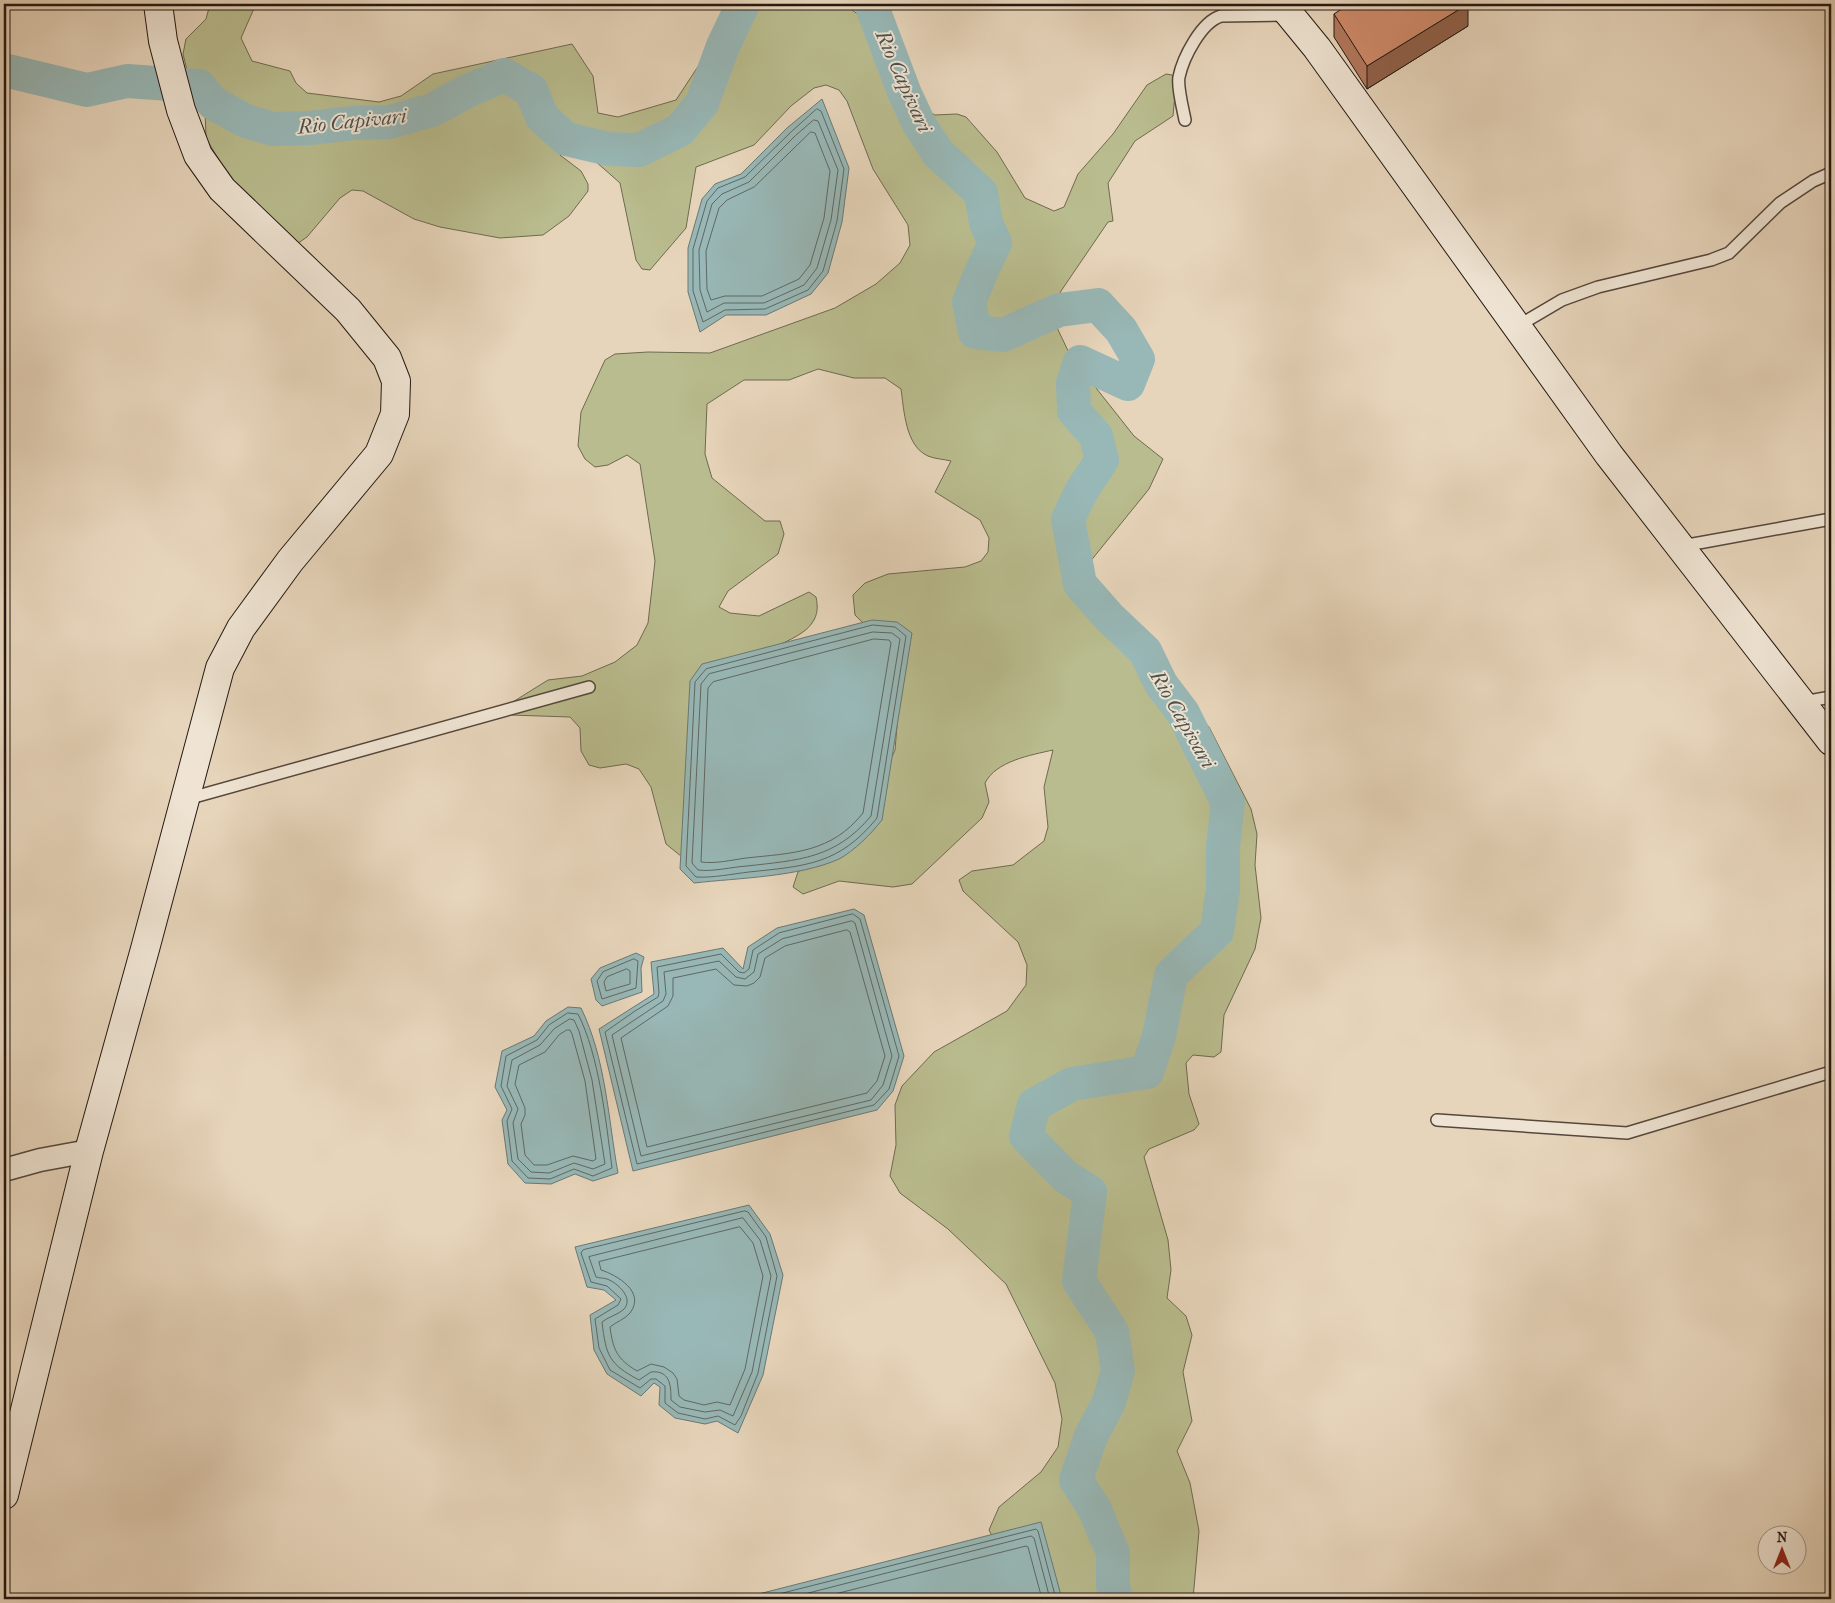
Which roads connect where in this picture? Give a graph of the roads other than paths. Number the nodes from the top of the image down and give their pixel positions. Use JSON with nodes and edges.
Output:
{"nodes":[{"id":1,"x":158,"y":4,"type":"edge"},
{"id":2,"x":1285,"y":9,"type":"edge"},
{"id":3,"x":1185,"y":120,"type":"dead end"},
{"id":4,"x":1831,"y":173,"type":"edge"},
{"id":5,"x":1516,"y":326,"type":"junction"},
{"id":6,"x":1831,"y":519,"type":"edge"},
{"id":7,"x":1680,"y":547,"type":"junction"},
{"id":8,"x":589,"y":687,"type":"dead end"},
{"id":9,"x":1831,"y":697,"type":"edge"},
{"id":10,"x":1802,"y":702,"type":"junction"},
{"id":11,"x":1831,"y":741,"type":"edge"},
{"id":12,"x":185,"y":800,"type":"junction"},
{"id":13,"x":1831,"y":1072,"type":"edge"},
{"id":14,"x":1437,"y":1120,"type":"dead end"},
{"id":15,"x":89,"y":1151,"type":"junction"},
{"id":16,"x":4,"y":1170,"type":"edge"},
{"id":17,"x":4,"y":1495,"type":"edge"}],
"edges":[{"from":1,"to":12,"type":"main road"},
{"from":2,"to":3,"type":"lane"},
{"from":2,"to":5,"type":"main road"},
{"from":4,"to":5,"type":"lane"},
{"from":5,"to":7,"type":"main road"},
{"from":6,"to":7,"type":"lane"},
{"from":7,"to":10,"type":"main road"},
{"from":8,"to":12,"type":"lane"},
{"from":9,"to":10,"type":"lane"},
{"from":10,"to":11,"type":"main road"},
{"from":12,"to":15,"type":"main road"},
{"from":13,"to":14,"type":"lane"},
{"from":15,"to":16,"type":"street"},
{"from":15,"to":17,"type":"main road"}]}
